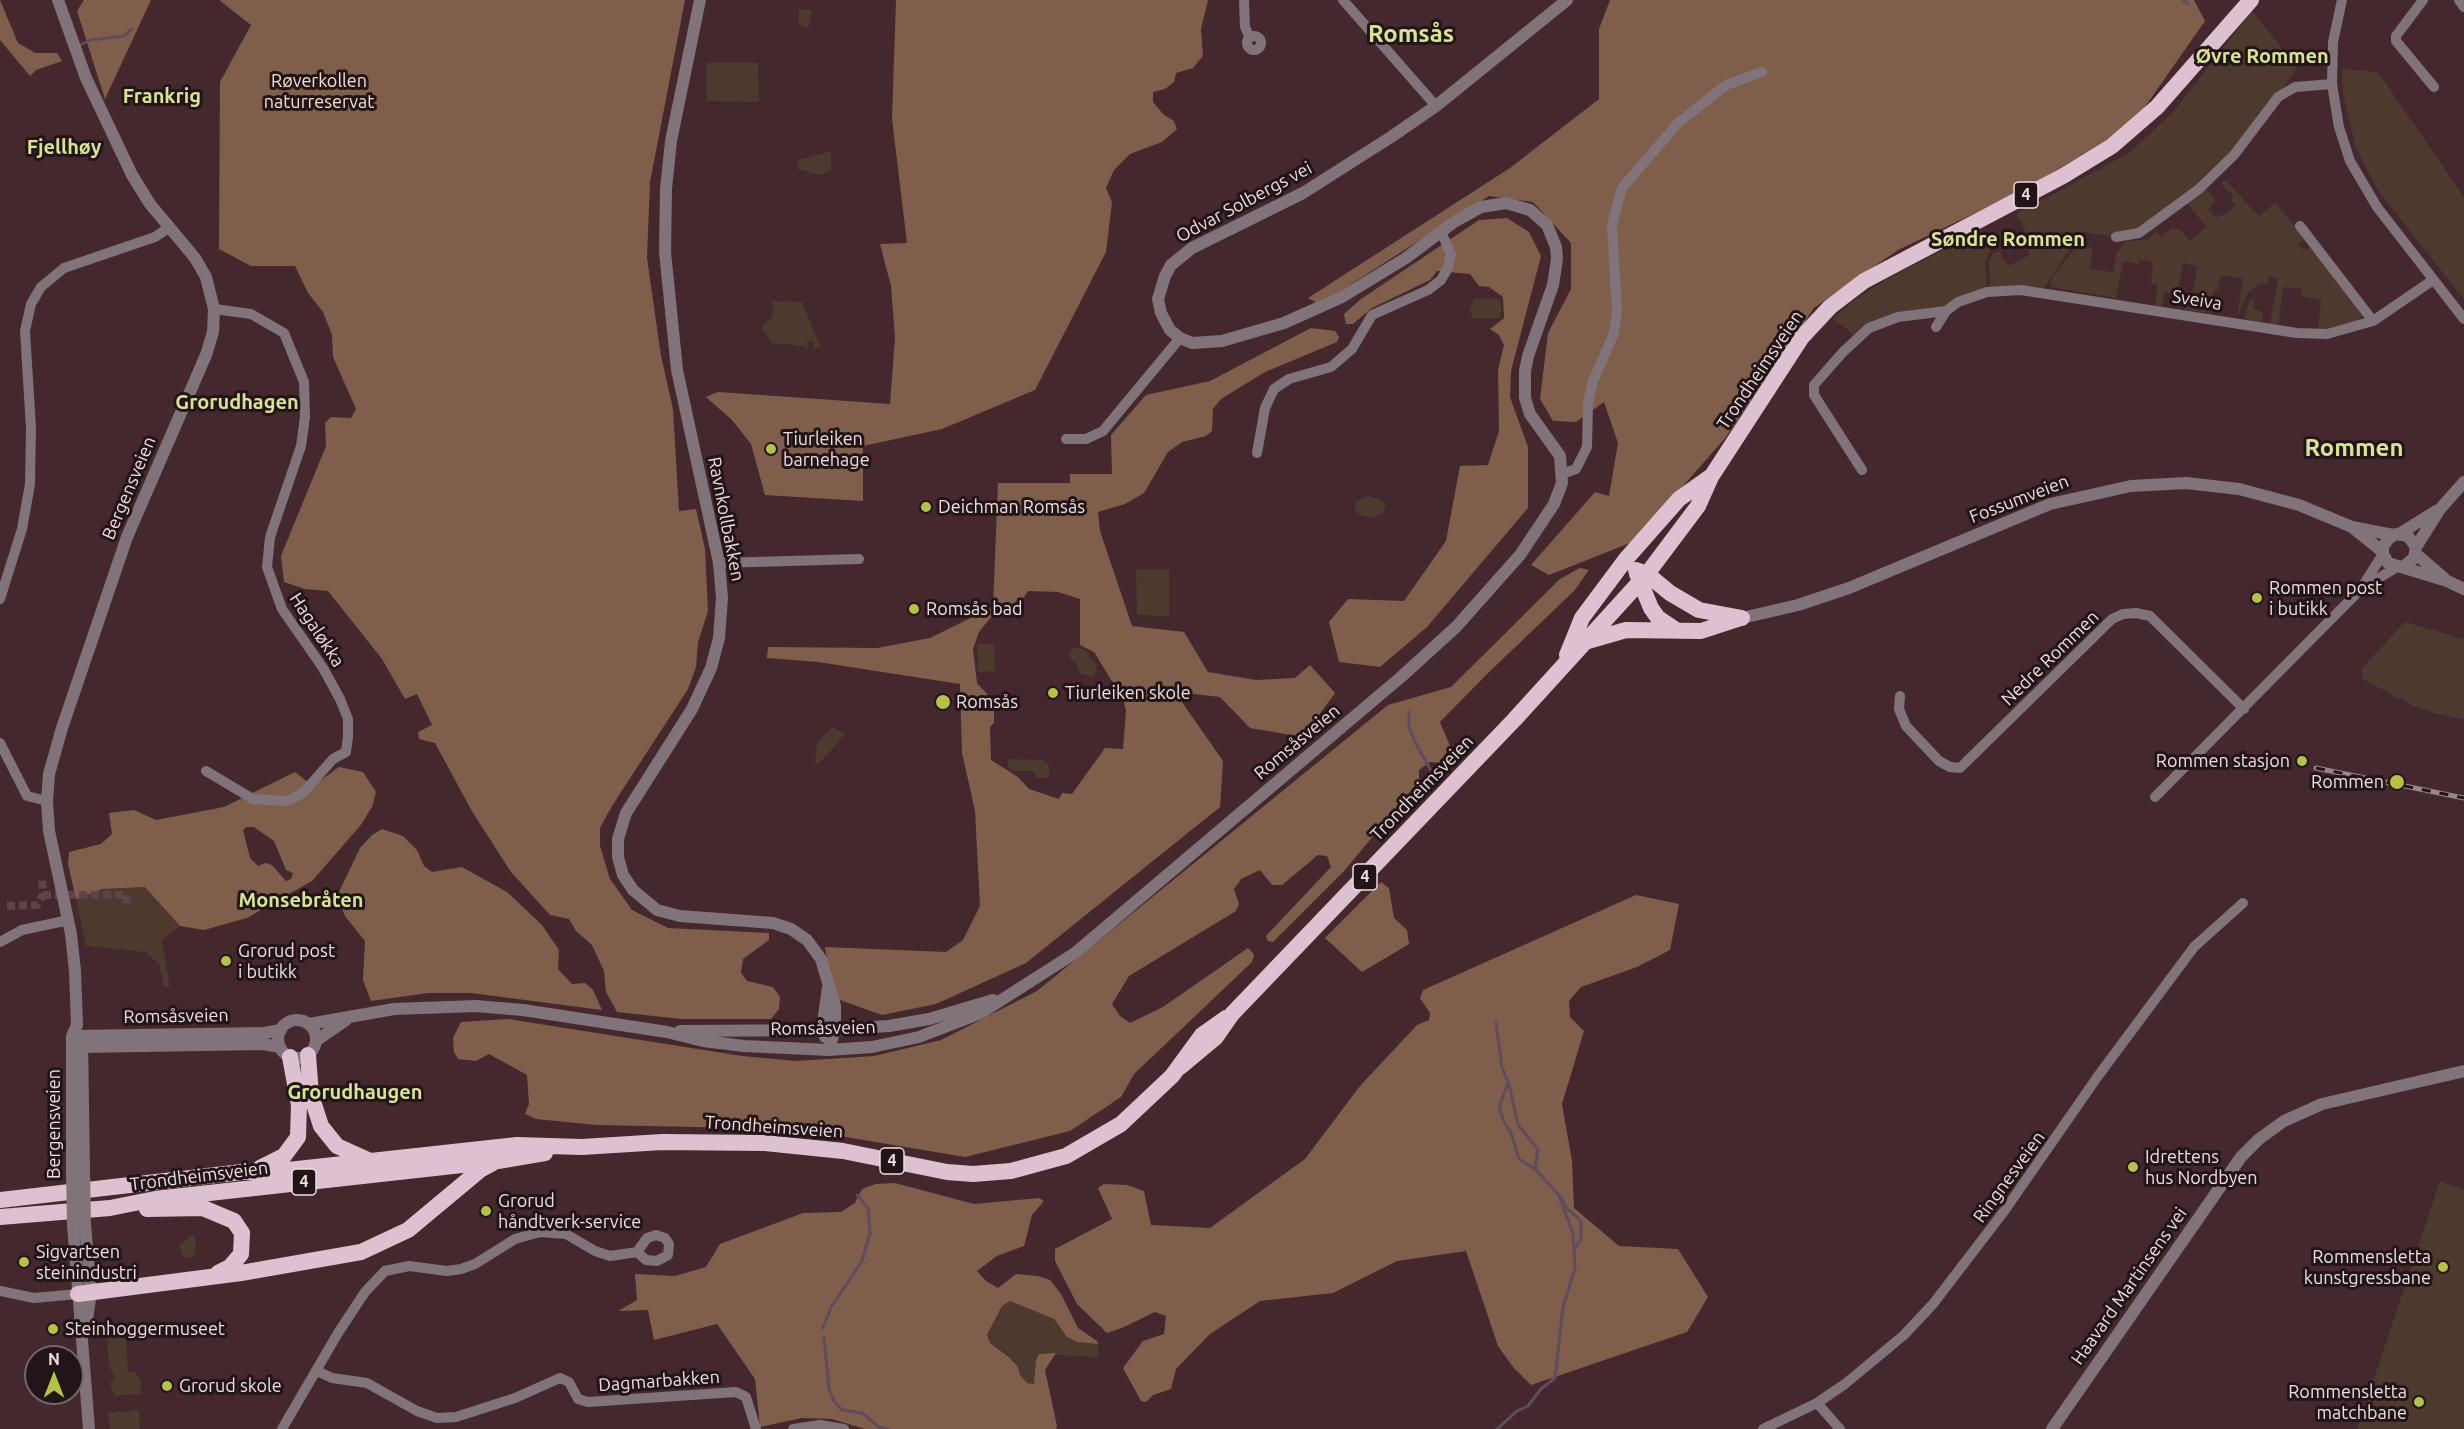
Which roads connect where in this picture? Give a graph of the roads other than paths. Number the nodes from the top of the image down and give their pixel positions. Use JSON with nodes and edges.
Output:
{"nodes":[{"id":1,"x":58,"y":0,"type":"edge"},
{"id":2,"x":700,"y":0,"type":"edge"},
{"id":3,"x":1244,"y":0,"type":"edge"},
{"id":4,"x":1343,"y":0,"type":"edge"},
{"id":5,"x":1567,"y":0,"type":"edge"},
{"id":6,"x":2251,"y":0,"type":"edge"},
{"id":7,"x":2342,"y":0,"type":"edge"},
{"id":8,"x":2423,"y":0,"type":"edge"},
{"id":9,"x":2459,"y":0,"type":"edge"},
{"id":10,"x":2464,"y":7,"type":"edge"},
{"id":11,"x":1250,"y":38,"type":"dead end"},
{"id":12,"x":1762,"y":72,"type":"dead end"},
{"id":13,"x":2332,"y":84,"type":"junction"},
{"id":14,"x":2434,"y":87,"type":"dead end"},
{"id":15,"x":1436,"y":105,"type":"junction"},
{"id":16,"x":2300,"y":226,"type":"dead end"},
{"id":17,"x":170,"y":227,"type":"junction"},
{"id":18,"x":1441,"y":232,"type":"junction"},
{"id":19,"x":2116,"y":237,"type":"dead end"},
{"id":20,"x":2433,"y":280,"type":"junction"},
{"id":21,"x":213,"y":309,"type":"junction"},
{"id":22,"x":1946,"y":312,"type":"junction"},
{"id":23,"x":2464,"y":319,"type":"edge"},
{"id":24,"x":2373,"y":321,"type":"junction"},
{"id":25,"x":1936,"y":327,"type":"dead end"},
{"id":26,"x":1180,"y":338,"type":"junction"},
{"id":27,"x":1066,"y":439,"type":"dead end"},
{"id":28,"x":1257,"y":453,"type":"dead end"},
{"id":29,"x":1862,"y":470,"type":"dead end"},
{"id":30,"x":1562,"y":474,"type":"junction"},
{"id":31,"x":1711,"y":477,"type":"junction"},
{"id":32,"x":2464,"y":482,"type":"edge"},
{"id":33,"x":2440,"y":509,"type":"junction"},
{"id":34,"x":2366,"y":534,"type":"junction"},
{"id":35,"x":2396,"y":535,"type":"junction"},
{"id":36,"x":2416,"y":550,"type":"junction"},
{"id":37,"x":2383,"y":553,"type":"junction"},
{"id":38,"x":859,"y":559,"type":"dead end"},
{"id":39,"x":719,"y":563,"type":"junction"},
{"id":40,"x":2400,"y":567,"type":"junction"},
{"id":41,"x":1641,"y":575,"type":"junction"},
{"id":42,"x":2447,"y":581,"type":"junction"},
{"id":43,"x":2361,"y":589,"type":"junction"},
{"id":44,"x":2464,"y":589,"type":"edge"},
{"id":45,"x":0,"y":598,"type":"edge"},
{"id":46,"x":1742,"y":618,"type":"junction"},
{"id":47,"x":1676,"y":630,"type":"junction"},
{"id":48,"x":1582,"y":644,"type":"junction"},
{"id":49,"x":1564,"y":665,"type":"junction"},
{"id":50,"x":1900,"y":696,"type":"dead end"},
{"id":51,"x":2244,"y":709,"type":"junction"},
{"id":52,"x":0,"y":743,"type":"edge"},
{"id":53,"x":206,"y":771,"type":"dead end"},
{"id":54,"x":2155,"y":797,"type":"dead end"},
{"id":55,"x":47,"y":801,"type":"junction"},
{"id":56,"x":2243,"y":903,"type":"dead end"},
{"id":57,"x":69,"y":920,"type":"junction"},
{"id":58,"x":0,"y":942,"type":"edge"},
{"id":59,"x":1007,"y":996,"type":"junction"},
{"id":60,"x":347,"y":1019,"type":"junction"},
{"id":61,"x":309,"y":1024,"type":"junction"},
{"id":62,"x":280,"y":1030,"type":"junction"},
{"id":63,"x":829,"y":1030,"type":"junction"},
{"id":64,"x":667,"y":1032,"type":"junction"},
{"id":65,"x":77,"y":1038,"type":"junction"},
{"id":66,"x":316,"y":1040,"type":"junction"},
{"id":67,"x":829,"y":1050,"type":"junction"},
{"id":68,"x":285,"y":1052,"type":"junction"},
{"id":69,"x":308,"y":1055,"type":"junction"},
{"id":70,"x":2464,"y":1071,"type":"edge"},
{"id":71,"x":582,"y":1147,"type":"junction"},
{"id":72,"x":371,"y":1161,"type":"junction"},
{"id":73,"x":498,"y":1161,"type":"junction"},
{"id":74,"x":242,"y":1172,"type":"junction"},
{"id":75,"x":0,"y":1200,"type":"edge"},
{"id":76,"x":110,"y":1208,"type":"junction"},
{"id":77,"x":0,"y":1218,"type":"edge"},
{"id":78,"x":637,"y":1252,"type":"dead end"},
{"id":79,"x":217,"y":1274,"type":"junction"},
{"id":80,"x":0,"y":1291,"type":"edge"},
{"id":81,"x":80,"y":1293,"type":"junction"},
{"id":82,"x":317,"y":1371,"type":"junction"},
{"id":83,"x":1817,"y":1403,"type":"junction"},
{"id":84,"x":800,"y":1428,"type":"edge"},
{"id":85,"x":89,"y":1429,"type":"edge"},
{"id":86,"x":282,"y":1429,"type":"edge"},
{"id":87,"x":756,"y":1429,"type":"edge"},
{"id":88,"x":844,"y":1429,"type":"edge"},
{"id":89,"x":1763,"y":1429,"type":"edge"},
{"id":90,"x":1839,"y":1429,"type":"edge"},
{"id":91,"x":2052,"y":1429,"type":"edge"}],
"edges":[{"from":1,"to":17,"type":"street","name":"Bergensveien"},
{"from":2,"to":39,"type":"street","name":"Ravnkollbakken"},
{"from":3,"to":11,"type":"street"},
{"from":4,"to":15,"type":"street"},
{"from":5,"to":15,"type":"street","name":"Odvar Solbergs vei"},
{"from":6,"to":31,"type":"highway","name":"Trondheimsveien","number":"4"},
{"from":7,"to":13,"type":"street"},
{"from":8,"to":14,"type":"street"},
{"from":9,"to":10,"type":"street"},
{"from":12,"to":30,"type":"street"},
{"from":13,"to":19,"type":"street"},
{"from":13,"to":20,"type":"street"},
{"from":15,"to":26,"type":"street","name":"Odvar Solbergs vei"},
{"from":16,"to":24,"type":"street"},
{"from":17,"to":21,"type":"street","name":"Bergensveien"},
{"from":17,"to":45,"type":"street"},
{"from":18,"to":26,"type":"street"},
{"from":18,"to":28,"type":"street"},
{"from":18,"to":30,"type":"street"},
{"from":20,"to":23,"type":"street"},
{"from":20,"to":24,"type":"street","name":"Sveiva"},
{"from":21,"to":53,"type":"street","name":"Hagaløkka"},
{"from":21,"to":55,"type":"street","name":"Bergensveien"},
{"from":22,"to":24,"type":"street","name":"Sveiva"},
{"from":22,"to":25,"type":"street","name":"Sveiva"},
{"from":22,"to":29,"type":"street","name":"Sveiva"},
{"from":26,"to":27,"type":"street"},
{"from":30,"to":59,"type":"street","name":"Romsåsveien"},
{"from":31,"to":41,"type":"highway","name":"Trondheimsveien","number":"4"},
{"from":31,"to":49,"type":"highway","name":"Trondheimsveien","number":"4"},
{"from":32,"to":33,"type":"street"},
{"from":33,"to":35,"type":"street"},
{"from":33,"to":36,"type":"street"},
{"from":34,"to":35,"type":"street"},
{"from":34,"to":37,"type":"street","name":"Fossumveien"},
{"from":34,"to":46,"type":"street","name":"Fossumveien"},
{"from":35,"to":36,"type":"street"},
{"from":35,"to":37,"type":"street"},
{"from":36,"to":40,"type":"street"},
{"from":36,"to":42,"type":"street"},
{"from":37,"to":40,"type":"street"},
{"from":37,"to":43,"type":"street"},
{"from":38,"to":39,"type":"street"},
{"from":39,"to":63,"type":"street","name":"Ravnkollbakken"},
{"from":40,"to":42,"type":"street"},
{"from":40,"to":43,"type":"street"},
{"from":41,"to":46,"type":"highway"},
{"from":41,"to":47,"type":"highway"},
{"from":41,"to":48,"type":"highway","name":"Trondheimsveien","number":"4"},
{"from":42,"to":44,"type":"street"},
{"from":43,"to":51,"type":"street"},
{"from":46,"to":47,"type":"highway"},
{"from":47,"to":48,"type":"highway"},
{"from":48,"to":49,"type":"highway","name":"Trondheimsveien","number":"4"},
{"from":49,"to":71,"type":"highway","name":"Trondheimsveien","number":"4"},
{"from":50,"to":51,"type":"street","name":"Nedre Rommen"},
{"from":51,"to":54,"type":"street"},
{"from":52,"to":55,"type":"street"},
{"from":55,"to":57,"type":"street","name":"Bergensveien"},
{"from":56,"to":83,"type":"street","name":"Ringnesveien"},
{"from":57,"to":58,"type":"street"},
{"from":57,"to":65,"type":"street","name":"Bergensveien"},
{"from":59,"to":63,"type":"street","name":"Romsåsveien"},
{"from":59,"to":67,"type":"street","name":"Romsåsveien"},
{"from":60,"to":61,"type":"street","name":"Romsåsveien"},
{"from":60,"to":64,"type":"street","name":"Romsåsveien"},
{"from":60,"to":66,"type":"street","name":"Romsåsveien"},
{"from":61,"to":62,"type":"street"},
{"from":61,"to":66,"type":"street"},
{"from":62,"to":65,"type":"street","name":"Romsåsveien"},
{"from":62,"to":68,"type":"street"},
{"from":63,"to":64,"type":"street","name":"Romsåsveien"},
{"from":63,"to":67,"type":"street","name":"Ravnkollbakken"},
{"from":64,"to":67,"type":"street","name":"Romsåsveien"},
{"from":65,"to":68,"type":"street","name":"Romsåsveien"},
{"from":65,"to":81,"type":"street","name":"Bergensveien","bridge":true},
{"from":66,"to":69,"type":"street"},
{"from":68,"to":69,"type":"street"},
{"from":68,"to":74,"type":"highway"},
{"from":69,"to":72,"type":"highway"},
{"from":70,"to":91,"type":"street","name":"Haavard Martinsens vei"},
{"from":71,"to":72,"type":"highway","name":"Trondheimsveien","number":"4"},
{"from":71,"to":73,"type":"highway","name":"Trondheimsveien","number":"4"},
{"from":72,"to":74,"type":"highway","name":"Trondheimsveien","number":"4"},
{"from":73,"to":76,"type":"highway","name":"Trondheimsveien","number":"4"},
{"from":73,"to":79,"type":"highway"},
{"from":74,"to":75,"type":"highway","name":"Trondheimsveien","number":"4"},
{"from":76,"to":77,"type":"highway","name":"Trondheimsveien","number":"4"},
{"from":76,"to":79,"type":"highway"},
{"from":78,"to":82,"type":"street"},
{"from":79,"to":81,"type":"highway"},
{"from":80,"to":81,"type":"street"},
{"from":81,"to":85,"type":"street","name":"Bergensveien"},
{"from":82,"to":86,"type":"street"},
{"from":82,"to":87,"type":"street","name":"Dagmarbakken"},
{"from":83,"to":89,"type":"street","name":"Ringnesveien"},
{"from":83,"to":90,"type":"street"},
{"from":84,"to":88,"type":"street"}]}
